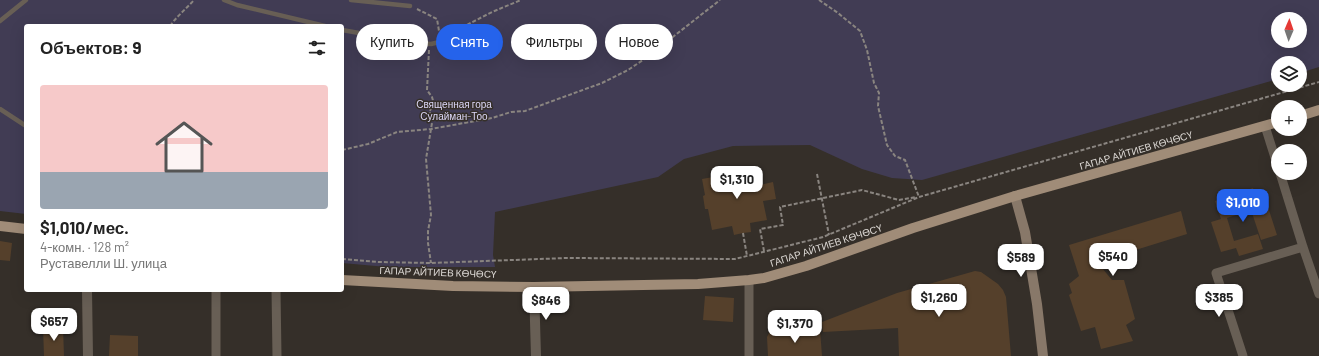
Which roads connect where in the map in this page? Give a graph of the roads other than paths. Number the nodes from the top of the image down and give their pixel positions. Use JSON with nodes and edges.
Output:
{"nodes":[{"id":1,"x":26,"y":0,"type":"edge"},
{"id":2,"x":224,"y":0,"type":"edge"},
{"id":3,"x":351,"y":0,"type":"edge"},
{"id":4,"x":410,"y":6,"type":"road end"},
{"id":5,"x":0,"y":20,"type":"edge"},
{"id":6,"x":317,"y":24,"type":"edge"},
{"id":7,"x":344,"y":30,"type":"edge"},
{"id":8,"x":436,"y":43,"type":"edge"},
{"id":9,"x":0,"y":109,"type":"edge"},
{"id":10,"x":1319,"y":110,"type":"edge"},
{"id":11,"x":1307,"y":114,"type":"edge"},
{"id":12,"x":1271,"y":124,"type":"edge"},
{"id":13,"x":24,"y":125,"type":"edge"},
{"id":14,"x":1265,"y":126,"type":"junction"},
{"id":15,"x":1271,"y":145,"type":"edge"},
{"id":16,"x":1282,"y":180,"type":"edge"},
{"id":17,"x":1015,"y":196,"type":"junction"},
{"id":18,"x":0,"y":226,"type":"edge"},
{"id":19,"x":24,"y":229,"type":"edge"},
{"id":20,"x":1303,"y":247,"type":"junction"},
{"id":21,"x":344,"y":280,"type":"edge"},
{"id":22,"x":750,"y":280,"type":"junction"},
{"id":23,"x":534,"y":287,"type":"junction"},
{"id":24,"x":87,"y":292,"type":"edge"},
{"id":25,"x":216,"y":292,"type":"edge"},
{"id":26,"x":276,"y":292,"type":"edge"},
{"id":27,"x":1319,"y":292,"type":"edge"},
{"id":28,"x":88,"y":356,"type":"edge"},
{"id":29,"x":216,"y":356,"type":"edge"},
{"id":30,"x":277,"y":356,"type":"edge"},
{"id":31,"x":536,"y":356,"type":"edge"},
{"id":32,"x":750,"y":356,"type":"edge"},
{"id":33,"x":1043,"y":356,"type":"edge"},
{"id":34,"x":1243,"y":356,"type":"edge"}],
"edges":[{"from":1,"to":5,"type":"lane"},
{"from":2,"to":6,"type":"lane"},
{"from":3,"to":4,"type":"lane"},
{"from":7,"to":8,"type":"lane"},
{"from":9,"to":13,"type":"lane"},
{"from":10,"to":11,"type":"main road"},
{"from":12,"to":14,"type":"main road","name":"ГАПАР АЙТИЕВ КӨЧӨСҮ"},
{"from":14,"to":15,"type":"street"},
{"from":14,"to":17,"type":"main road","name":"ГАПАР АЙТИЕВ КӨЧӨСҮ"},
{"from":16,"to":20,"type":"street"},
{"from":17,"to":22,"type":"main road","name":"ГАПАР АЙТИЕВ КӨЧӨСҮ"},
{"from":17,"to":33,"type":"main road"},
{"from":18,"to":19,"type":"main road"},
{"from":20,"to":27,"type":"street"},
{"from":20,"to":34,"type":"street"},
{"from":21,"to":23,"type":"main road","name":"ГАПАР АЙТИЕВ КӨЧӨСҮ"},
{"from":22,"to":23,"type":"main road","name":"ГАПАР АЙТИЕВ КӨЧӨСҮ"},
{"from":22,"to":32,"type":"street"},
{"from":23,"to":31,"type":"street"},
{"from":24,"to":28,"type":"street"},
{"from":25,"to":29,"type":"street"},
{"from":26,"to":30,"type":"street"}]}
